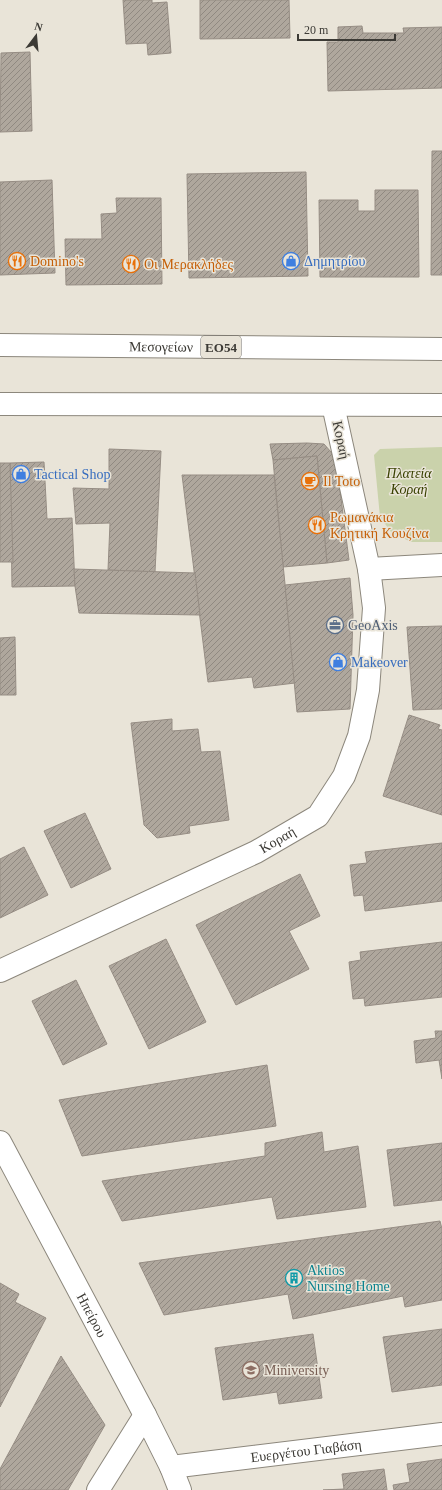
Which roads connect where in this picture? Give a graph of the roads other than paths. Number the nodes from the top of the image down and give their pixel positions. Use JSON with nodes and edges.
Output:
{"nodes":[{"id":1,"x":0,"y":345,"type":"edge"},
{"id":2,"x":442,"y":348,"type":"edge"},
{"id":3,"x":0,"y":404,"type":"edge"},
{"id":4,"x":333,"y":405,"type":"junction"},
{"id":5,"x":442,"y":405,"type":"edge"},
{"id":6,"x":442,"y":565,"type":"edge"},
{"id":7,"x":369,"y":569,"type":"junction"},
{"id":8,"x":0,"y":971,"type":"edge"},
{"id":9,"x":0,"y":1142,"type":"edge"},
{"id":10,"x":145,"y":1415,"type":"junction"},
{"id":11,"x":442,"y":1434,"type":"edge"},
{"id":12,"x":171,"y":1467,"type":"junction"},
{"id":13,"x":98,"y":1490,"type":"edge"},
{"id":14,"x":180,"y":1490,"type":"edge"}],
"edges":[{"from":1,"to":2,"type":"street","name":"Μεσογείων","number":"ΕΟ54"},
{"from":3,"to":4,"type":"street"},
{"from":4,"to":5,"type":"street"},
{"from":4,"to":7,"type":"street","name":"Κοραή"},
{"from":6,"to":7,"type":"street"},
{"from":7,"to":8,"type":"street","name":"Κοραή"},
{"from":9,"to":10,"type":"street","name":"Ηπείρου"},
{"from":10,"to":12,"type":"street","name":"Ηπείρου"},
{"from":10,"to":13,"type":"street"},
{"from":11,"to":12,"type":"street","name":"Ευεργέτου Γιαβάση"},
{"from":12,"to":14,"type":"street","name":"Ηπείρου"}]}
